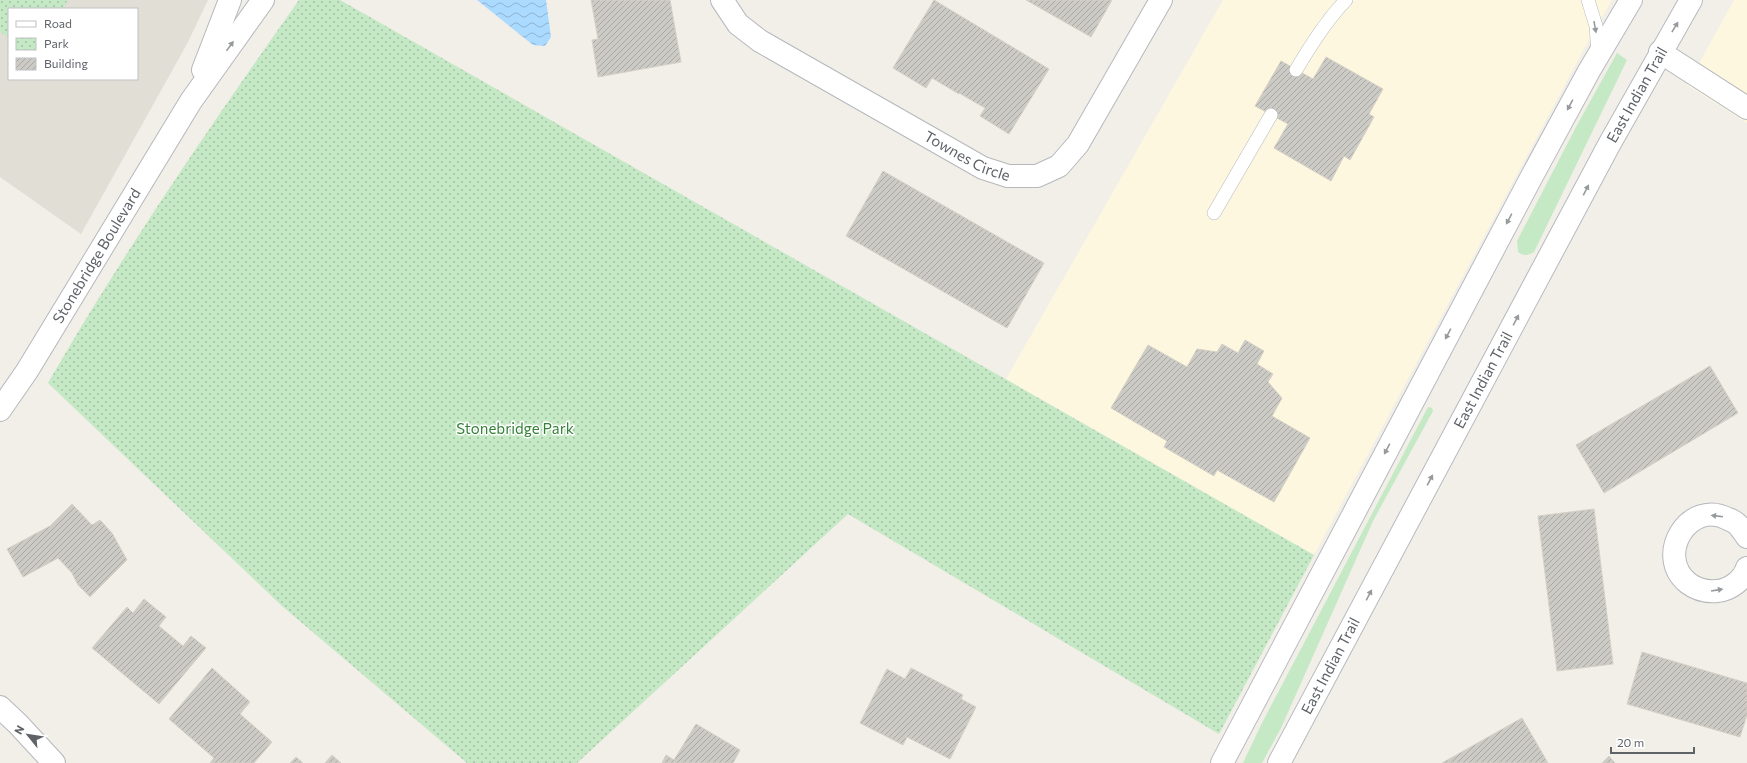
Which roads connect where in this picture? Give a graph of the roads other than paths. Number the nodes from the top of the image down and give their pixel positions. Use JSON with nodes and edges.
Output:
{"nodes":[{"id":1,"x":230,"y":0,"type":"edge"},
{"id":2,"x":263,"y":0,"type":"edge"},
{"id":3,"x":722,"y":0,"type":"edge"},
{"id":4,"x":1161,"y":0,"type":"edge"},
{"id":5,"x":1346,"y":0,"type":"edge"},
{"id":6,"x":1588,"y":0,"type":"edge"},
{"id":7,"x":1631,"y":0,"type":"edge"},
{"id":8,"x":1691,"y":0,"type":"edge"},
{"id":9,"x":1660,"y":52,"type":"junction"},
{"id":10,"x":1598,"y":54,"type":"junction"},
{"id":11,"x":1296,"y":70,"type":"dead end"},
{"id":12,"x":191,"y":101,"type":"junction"},
{"id":13,"x":1747,"y":108,"type":"edge"},
{"id":14,"x":1270,"y":115,"type":"dead end"},
{"id":15,"x":1214,"y":213,"type":"dead end"},
{"id":16,"x":0,"y":410,"type":"edge"},
{"id":17,"x":1747,"y":537,"type":"edge"},
{"id":18,"x":1746,"y":572,"type":"edge"},
{"id":19,"x":0,"y":707,"type":"edge"},
{"id":20,"x":54,"y":763,"type":"edge"},
{"id":21,"x":1222,"y":763,"type":"edge"},
{"id":22,"x":1279,"y":763,"type":"edge"}],
"edges":[{"from":1,"to":12,"type":"main road","name":"Stonebridge Boulevard"},
{"from":12,"to":2,"type":"main road","name":"Stonebridge Boulevard","one_way":true},
{"from":3,"to":4,"type":"main road","name":"Townes Circle"},
{"from":5,"to":11,"type":"lane"},
{"from":6,"to":10,"type":"lane","one_way":true},
{"from":7,"to":10,"type":"main road"},
{"from":9,"to":8,"type":"main road","name":"East Indian Trail","one_way":true},
{"from":9,"to":13,"type":"main road"},
{"from":22,"to":9,"type":"main road","name":"East Indian Trail","one_way":true},
{"from":10,"to":21,"type":"main road","one_way":true},
{"from":12,"to":16,"type":"main road","name":"Stonebridge Boulevard"},
{"from":14,"to":15,"type":"lane"},
{"from":17,"to":18,"type":"main road","one_way":true},
{"from":19,"to":20,"type":"main road"}]}
